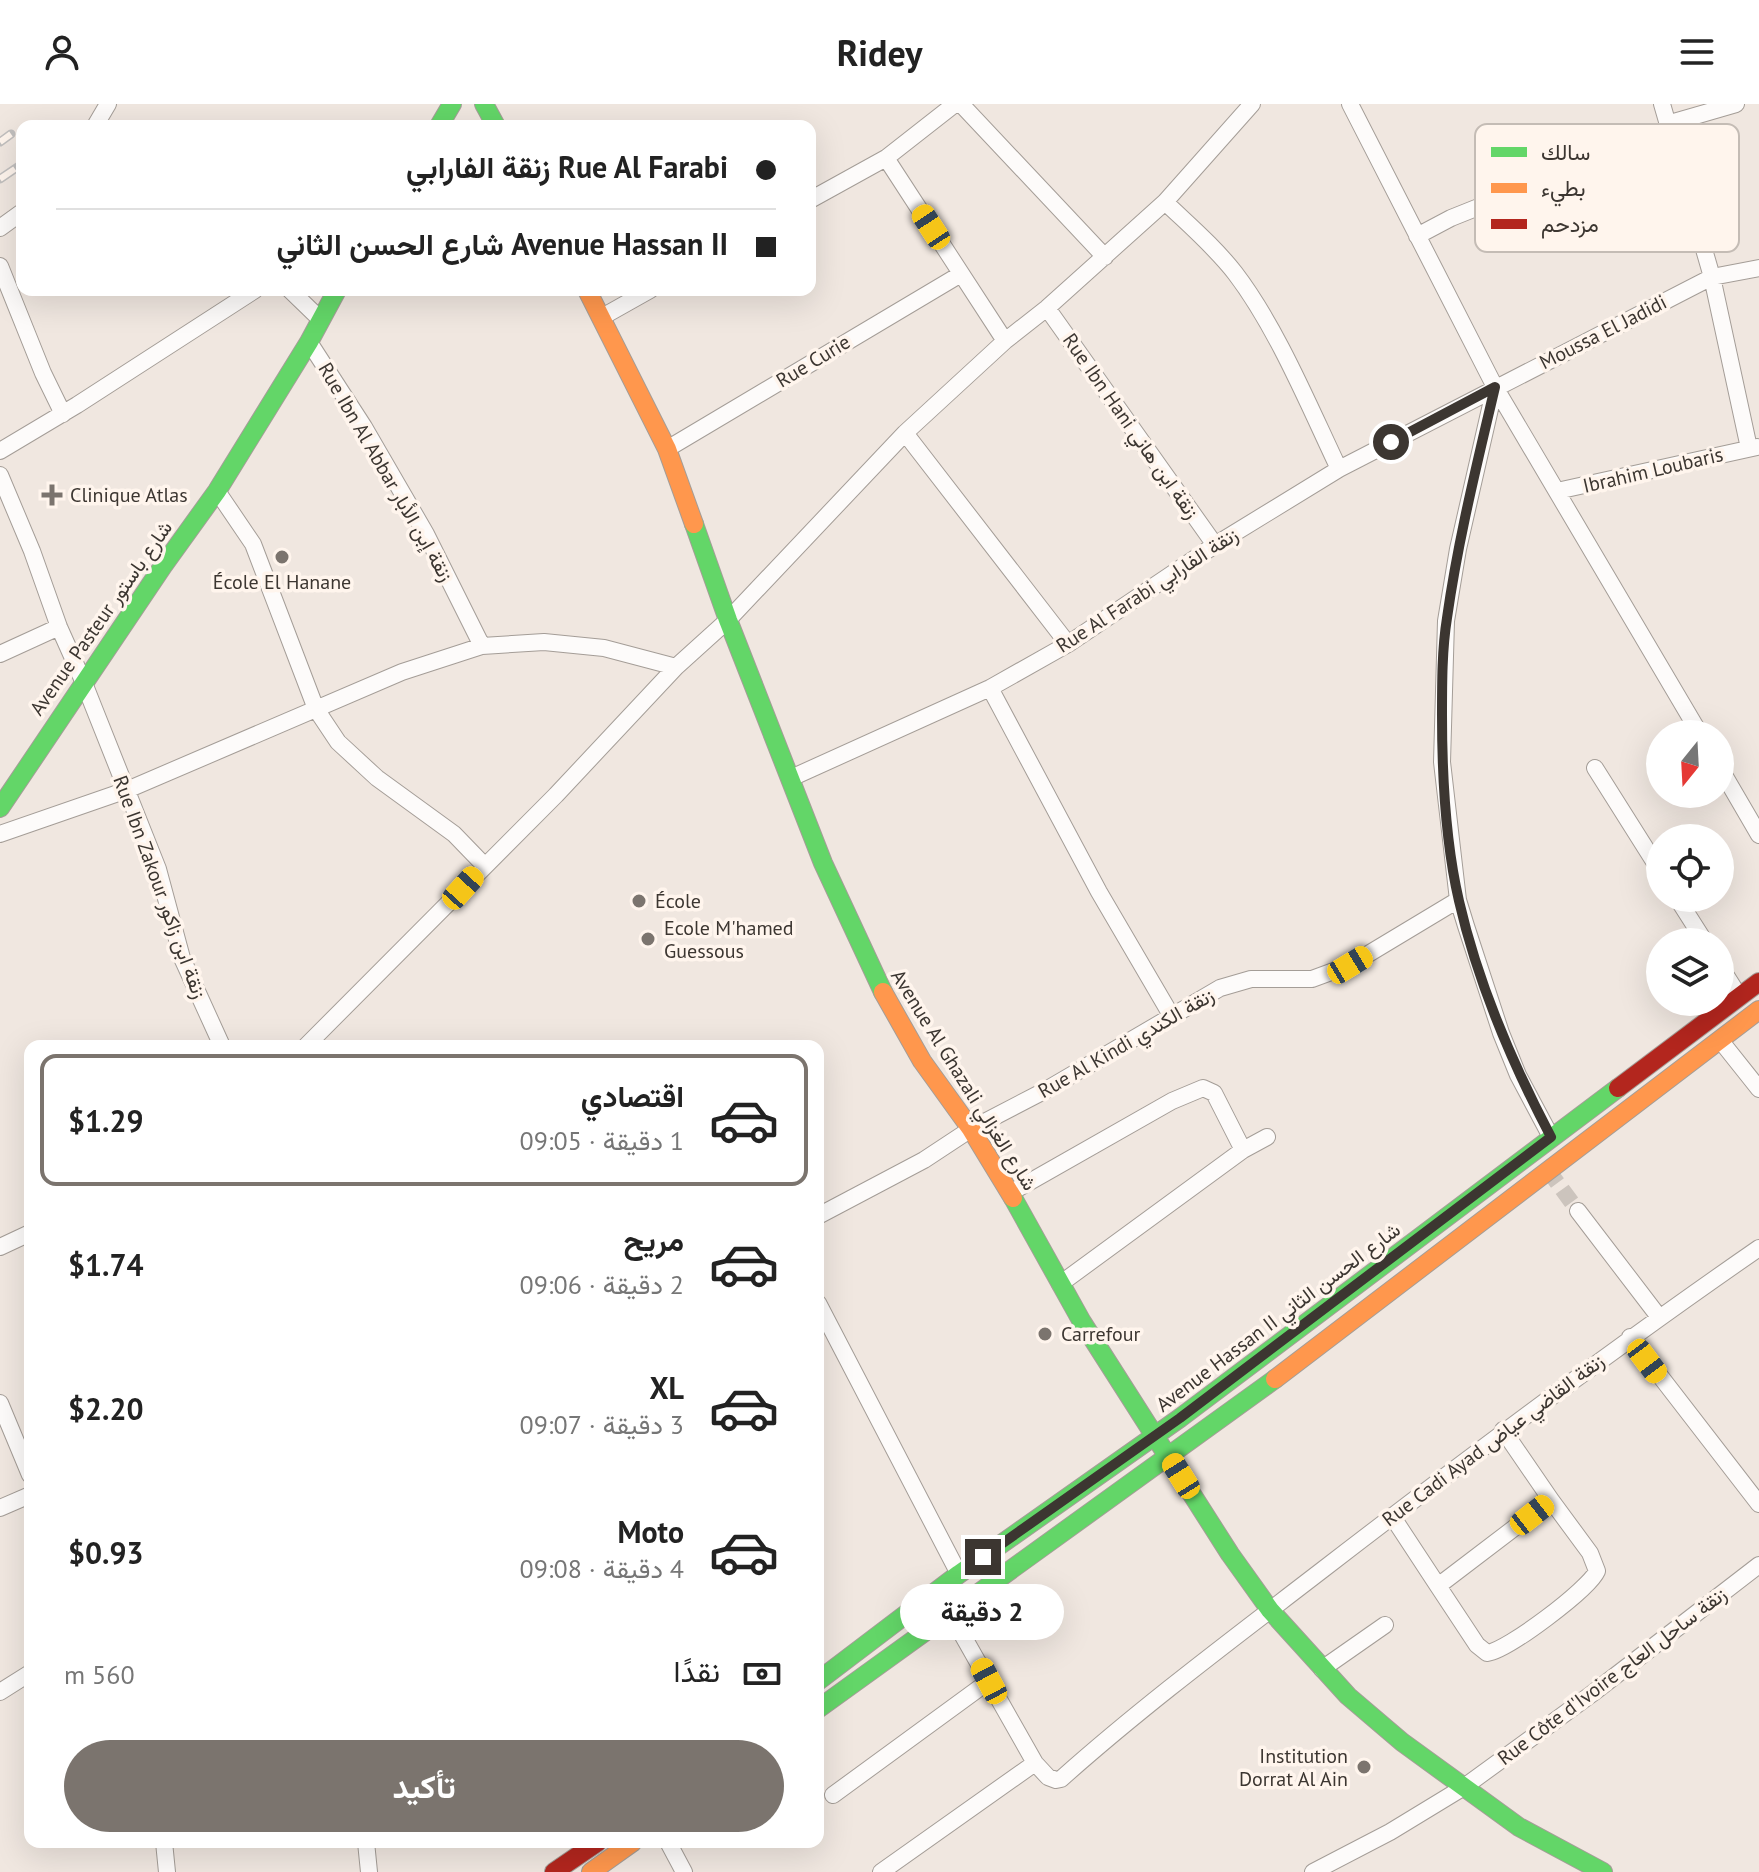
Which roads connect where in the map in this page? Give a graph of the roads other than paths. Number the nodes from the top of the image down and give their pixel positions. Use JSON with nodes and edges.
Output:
{"nodes":[{"id":1,"x":958,"y":104,"type":"edge"},
{"id":2,"x":1252,"y":104,"type":"edge"},
{"id":3,"x":1350,"y":104,"type":"edge"},
{"id":4,"x":1662,"y":104,"type":"edge"},
{"id":5,"x":1736,"y":104,"type":"edge"},
{"id":6,"x":1667,"y":124,"type":"joint"},
{"id":7,"x":886,"y":158,"type":"junction"},
{"id":8,"x":816,"y":197,"type":"edge"},
{"id":9,"x":1165,"y":202,"type":"junction"},
{"id":10,"x":1475,"y":209,"type":"edge"},
{"id":11,"x":1417,"y":236,"type":"junction"},
{"id":12,"x":1704,"y":252,"type":"edge"},
{"id":13,"x":1105,"y":257,"type":"junction"},
{"id":14,"x":0,"y":266,"type":"edge"},
{"id":15,"x":1759,"y":268,"type":"edge"},
{"id":16,"x":961,"y":274,"type":"junction"},
{"id":17,"x":1712,"y":277,"type":"junction"},
{"id":18,"x":246,"y":296,"type":"edge"},
{"id":19,"x":296,"y":296,"type":"edge"},
{"id":20,"x":334,"y":296,"type":"edge"},
{"id":21,"x":590,"y":296,"type":"edge"},
{"id":22,"x":639,"y":296,"type":"edge"},
{"id":23,"x":1047,"y":308,"type":"junction"},
{"id":24,"x":602,"y":317,"type":"junction"},
{"id":25,"x":321,"y":320,"type":"junction"},
{"id":26,"x":1005,"y":341,"type":"junction"},
{"id":27,"x":309,"y":342,"type":"junction"},
{"id":28,"x":1495,"y":387,"type":"junction"},
{"id":29,"x":63,"y":414,"type":"junction"},
{"id":30,"x":905,"y":433,"type":"junction"},
{"id":31,"x":1754,"y":447,"type":"edge"},
{"id":32,"x":667,"y":449,"type":"junction"},
{"id":33,"x":0,"y":451,"type":"edge"},
{"id":34,"x":1339,"y":469,"type":"junction"},
{"id":35,"x":0,"y":475,"type":"edge"},
{"id":36,"x":217,"y":491,"type":"junction"},
{"id":37,"x":1557,"y":491,"type":"junction"},
{"id":38,"x":1215,"y":545,"type":"junction"},
{"id":39,"x":728,"y":620,"type":"junction"},
{"id":40,"x":59,"y":627,"type":"junction"},
{"id":41,"x":1068,"y":644,"type":"junction"},
{"id":42,"x":482,"y":646,"type":"junction"},
{"id":43,"x":0,"y":654,"type":"edge"},
{"id":44,"x":676,"y":667,"type":"junction"},
{"id":45,"x":84,"y":683,"type":"junction"},
{"id":46,"x":990,"y":688,"type":"junction"},
{"id":47,"x":316,"y":709,"type":"junction"},
{"id":48,"x":1692,"y":720,"type":"edge"},
{"id":49,"x":1595,"y":768,"type":"dead end"},
{"id":50,"x":791,"y":778,"type":"junction"},
{"id":51,"x":127,"y":790,"type":"junction"},
{"id":52,"x":1734,"y":792,"type":"edge"},
{"id":53,"x":0,"y":808,"type":"edge"},
{"id":54,"x":0,"y":834,"type":"edge"},
{"id":55,"x":1759,"y":835,"type":"edge"},
{"id":56,"x":1646,"y":849,"type":"edge"},
{"id":57,"x":484,"y":865,"type":"junction"},
{"id":58,"x":1458,"y":900,"type":"junction"},
{"id":59,"x":1759,"y":982,"type":"edge"},
{"id":60,"x":1734,"y":988,"type":"edge"},
{"id":61,"x":1739,"y":996,"type":"junction"},
{"id":62,"x":1759,"y":1010,"type":"edge"},
{"id":63,"x":1171,"y":1015,"type":"junction"},
{"id":64,"x":219,"y":1040,"type":"edge"},
{"id":65,"x":312,"y":1040,"type":"edge"},
{"id":66,"x":1720,"y":1040,"type":"junction"},
{"id":67,"x":1759,"y":1089,"type":"edge"},
{"id":68,"x":971,"y":1129,"type":"junction"},
{"id":69,"x":1267,"y":1137,"type":"dead end"},
{"id":70,"x":1551,"y":1137,"type":"junction"},
{"id":71,"x":1243,"y":1150,"type":"junction"},
{"id":72,"x":1010,"y":1193,"type":"junction"},
{"id":73,"x":1578,"y":1211,"type":"tunnel mouth"},
{"id":74,"x":824,"y":1213,"type":"edge"},
{"id":75,"x":24,"y":1236,"type":"edge"},
{"id":76,"x":0,"y":1247,"type":"edge"},
{"id":77,"x":1759,"y":1248,"type":"edge"},
{"id":78,"x":1060,"y":1284,"type":"junction"},
{"id":79,"x":824,"y":1315,"type":"edge"},
{"id":80,"x":1659,"y":1317,"type":"junction"},
{"id":81,"x":1630,"y":1337,"type":"junction"},
{"id":82,"x":0,"y":1403,"type":"edge"},
{"id":83,"x":1503,"y":1430,"type":"junction"},
{"id":84,"x":1156,"y":1436,"type":"junction"},
{"id":85,"x":1168,"y":1455,"type":"junction"},
{"id":86,"x":24,"y":1461,"type":"edge"},
{"id":87,"x":24,"y":1498,"type":"edge"},
{"id":88,"x":1551,"y":1500,"type":"junction"},
{"id":89,"x":1759,"y":1504,"type":"edge"},
{"id":90,"x":0,"y":1508,"type":"edge"},
{"id":91,"x":1392,"y":1516,"type":"junction"},
{"id":92,"x":1759,"y":1565,"type":"edge"},
{"id":93,"x":959,"y":1574,"type":"junction"},
{"id":94,"x":1438,"y":1586,"type":"junction"},
{"id":95,"x":1270,"y":1610,"type":"junction"},
{"id":96,"x":950,"y":1613,"type":"junction"},
{"id":97,"x":1385,"y":1625,"type":"dead end"},
{"id":98,"x":1322,"y":1669,"type":"junction"},
{"id":99,"x":824,"y":1676,"type":"edge"},
{"id":100,"x":24,"y":1677,"type":"edge"},
{"id":101,"x":989,"y":1681,"type":"junction"},
{"id":102,"x":0,"y":1692,"type":"edge"},
{"id":103,"x":824,"y":1705,"type":"edge"},
{"id":104,"x":1035,"y":1763,"type":"junction"},
{"id":105,"x":1464,"y":1787,"type":"junction"},
{"id":106,"x":833,"y":1795,"type":"dead end"},
{"id":107,"x":165,"y":1848,"type":"edge"},
{"id":108,"x":367,"y":1848,"type":"edge"},
{"id":109,"x":589,"y":1848,"type":"edge"},
{"id":110,"x":625,"y":1848,"type":"edge"},
{"id":111,"x":671,"y":1848,"type":"edge"},
{"id":112,"x":167,"y":1872,"type":"edge"},
{"id":113,"x":369,"y":1872,"type":"edge"},
{"id":114,"x":554,"y":1872,"type":"edge"},
{"id":115,"x":591,"y":1872,"type":"edge"},
{"id":116,"x":684,"y":1872,"type":"edge"},
{"id":117,"x":881,"y":1872,"type":"edge"},
{"id":118,"x":1313,"y":1872,"type":"edge"},
{"id":119,"x":1603,"y":1872,"type":"edge"}],
"edges":[{"from":1,"to":7,"type":"street"},
{"from":1,"to":13,"type":"street"},
{"from":2,"to":9,"type":"street"},
{"from":3,"to":11,"type":"street"},
{"from":4,"to":6,"type":"street"},
{"from":5,"to":6,"type":"street"},
{"from":7,"to":8,"type":"street"},
{"from":7,"to":16,"type":"street"},
{"from":9,"to":13,"type":"street"},
{"from":9,"to":34,"type":"street"},
{"from":10,"to":11,"type":"street"},
{"from":11,"to":28,"type":"street"},
{"from":12,"to":17,"type":"street"},
{"from":13,"to":23,"type":"street"},
{"from":14,"to":29,"type":"street"},
{"from":15,"to":17,"type":"street","name":"Moussa El Jadidi"},
{"from":16,"to":26,"type":"street"},
{"from":16,"to":32,"type":"street","name":"Rue Curie"},
{"from":17,"to":28,"type":"street","name":"Moussa El Jadidi"},
{"from":17,"to":31,"type":"street"},
{"from":18,"to":29,"type":"street"},
{"from":19,"to":25,"type":"street"},
{"from":20,"to":25,"type":"street","name":"Avenue Pasteur شارع باستور"},
{"from":21,"to":24,"type":"street","name":"Avenue Al Ghazali شارع الغزالي"},
{"from":22,"to":24,"type":"street"},
{"from":23,"to":26,"type":"street"},
{"from":23,"to":38,"type":"street","name":"Rue Ibn Hani زنقة ابن هاني"},
{"from":24,"to":32,"type":"street","name":"Avenue Al Ghazali شارع الغزالي"},
{"from":25,"to":27,"type":"street","name":"Avenue Pasteur شارع باستور"},
{"from":26,"to":30,"type":"street"},
{"from":27,"to":36,"type":"street","name":"Avenue Pasteur شارع باستور"},
{"from":27,"to":42,"type":"street","name":"Rue Ibn Al Abbar زنقة إبن الأبار"},
{"from":28,"to":34,"type":"street","name":"Rue Al Farabi زنقة الفارابي"},
{"from":28,"to":37,"type":"street"},
{"from":28,"to":58,"type":"street"},
{"from":29,"to":33,"type":"street"},
{"from":30,"to":39,"type":"street"},
{"from":30,"to":41,"type":"street"},
{"from":31,"to":37,"type":"street","name":"Ibrahim Loubaris"},
{"from":32,"to":39,"type":"street","name":"Avenue Al Ghazali شارع الغزالي"},
{"from":34,"to":38,"type":"street","name":"Rue Al Farabi زنقة الفارابي"},
{"from":35,"to":40,"type":"street","name":"Rue Ibn Zakour زنقة ابن زاكور"},
{"from":36,"to":45,"type":"street","name":"Avenue Pasteur شارع باستور"},
{"from":36,"to":47,"type":"street"},
{"from":37,"to":48,"type":"street"},
{"from":38,"to":41,"type":"street","name":"Rue Al Farabi زنقة الفارابي"},
{"from":39,"to":44,"type":"street"},
{"from":39,"to":50,"type":"street","name":"Avenue Al Ghazali شارع الغزالي"},
{"from":40,"to":43,"type":"street"},
{"from":40,"to":45,"type":"street","name":"Rue Ibn Zakour زنقة ابن زاكور"},
{"from":41,"to":46,"type":"street","name":"Rue Al Farabi زنقة الفارابي"},
{"from":42,"to":44,"type":"street"},
{"from":42,"to":47,"type":"street"},
{"from":44,"to":57,"type":"street"},
{"from":45,"to":51,"type":"street","name":"Rue Ibn Zakour زنقة ابن زاكور"},
{"from":45,"to":53,"type":"street","name":"Avenue Pasteur شارع باستور"},
{"from":46,"to":50,"type":"street","name":"Rue Al Farabi زنقة الفارابي"},
{"from":46,"to":63,"type":"street"},
{"from":47,"to":51,"type":"street"},
{"from":47,"to":57,"type":"street"},
{"from":49,"to":56,"type":"street"},
{"from":50,"to":68,"type":"street","name":"Avenue Al Ghazali شارع الغزالي"},
{"from":51,"to":54,"type":"street"},
{"from":51,"to":64,"type":"street","name":"Rue Ibn Zakour زنقة ابن زاكور"},
{"from":52,"to":55,"type":"street"},
{"from":57,"to":65,"type":"street"},
{"from":58,"to":63,"type":"street","name":"Rue Al Kindi زنقة الكندي"},
{"from":58,"to":70,"type":"street"},
{"from":59,"to":61,"type":"street","name":"Avenue Hassan II شارع الحسن الثاني"},
{"from":60,"to":61,"type":"street"},
{"from":61,"to":70,"type":"street","name":"Avenue Hassan II شارع الحسن الثاني"},
{"from":62,"to":66,"type":"street"},
{"from":63,"to":68,"type":"street","name":"Rue Al Kindi زنقة الكندي"},
{"from":66,"to":67,"type":"street"},
{"from":66,"to":85,"type":"street"},
{"from":68,"to":72,"type":"street","name":"Avenue Al Ghazali شارع الغزالي"},
{"from":68,"to":74,"type":"street","name":"Rue Al Kindi زنقة الكندي"},
{"from":69,"to":71,"type":"street"},
{"from":70,"to":84,"type":"street","name":"Avenue Hassan II شارع الحسن الثاني"},
{"from":71,"to":72,"type":"street"},
{"from":71,"to":78,"type":"street"},
{"from":72,"to":78,"type":"street","name":"Avenue Al Ghazali شارع الغزالي"},
{"from":73,"to":80,"type":"street"},
{"from":75,"to":76,"type":"street"},
{"from":77,"to":80,"type":"street","name":"Rue Cadi Ayad زنقة القاضي عياض"},
{"from":78,"to":84,"type":"street","name":"Avenue Al Ghazali شارع الغزالي"},
{"from":79,"to":93,"type":"street"},
{"from":80,"to":81,"type":"street","name":"Rue Cadi Ayad زنقة القاضي عياض"},
{"from":81,"to":83,"type":"street","name":"Rue Cadi Ayad زنقة القاضي عياض"},
{"from":81,"to":89,"type":"street"},
{"from":82,"to":86,"type":"street"},
{"from":83,"to":88,"type":"street"},
{"from":83,"to":91,"type":"street","name":"Rue Cadi Ayad زنقة القاضي عياض"},
{"from":84,"to":85,"type":"street","name":"Avenue Al Ghazali شارع الغزالي"},
{"from":84,"to":93,"type":"street","name":"Avenue Hassan II شارع الحسن الثاني"},
{"from":85,"to":95,"type":"street","name":"Avenue Al Ghazali شارع الغزالي"},
{"from":85,"to":96,"type":"street"},
{"from":87,"to":90,"type":"street"},
{"from":88,"to":94,"type":"street"},
{"from":88,"to":94,"type":"street"},
{"from":91,"to":94,"type":"street"},
{"from":91,"to":95,"type":"street","name":"Rue Cadi Ayad زنقة القاضي عياض"},
{"from":92,"to":105,"type":"street","name":"Rue Côte d'Ivoire زنقة ساحل العاج"},
{"from":93,"to":99,"type":"street","name":"Avenue Hassan II شارع الحسن الثاني"},
{"from":95,"to":98,"type":"street","name":"Avenue Al Ghazali شارع الغزالي"},
{"from":95,"to":104,"type":"street","name":"Rue Cadi Ayad زنقة القاضي عياض"},
{"from":96,"to":101,"type":"street"},
{"from":96,"to":103,"type":"street"},
{"from":97,"to":98,"type":"street"},
{"from":98,"to":105,"type":"street","name":"Avenue Al Ghazali شارع الغزالي"},
{"from":100,"to":102,"type":"street"},
{"from":101,"to":104,"type":"street"},
{"from":101,"to":106,"type":"street"},
{"from":104,"to":117,"type":"street"},
{"from":105,"to":118,"type":"street","name":"Rue Côte d'Ivoire زنقة ساحل العاج"},
{"from":105,"to":119,"type":"street","name":"Avenue Al Ghazali شارع الغزالي"},
{"from":107,"to":112,"type":"street"},
{"from":108,"to":113,"type":"street"},
{"from":109,"to":114,"type":"street"},
{"from":110,"to":115,"type":"street"},
{"from":111,"to":116,"type":"street"}]}
